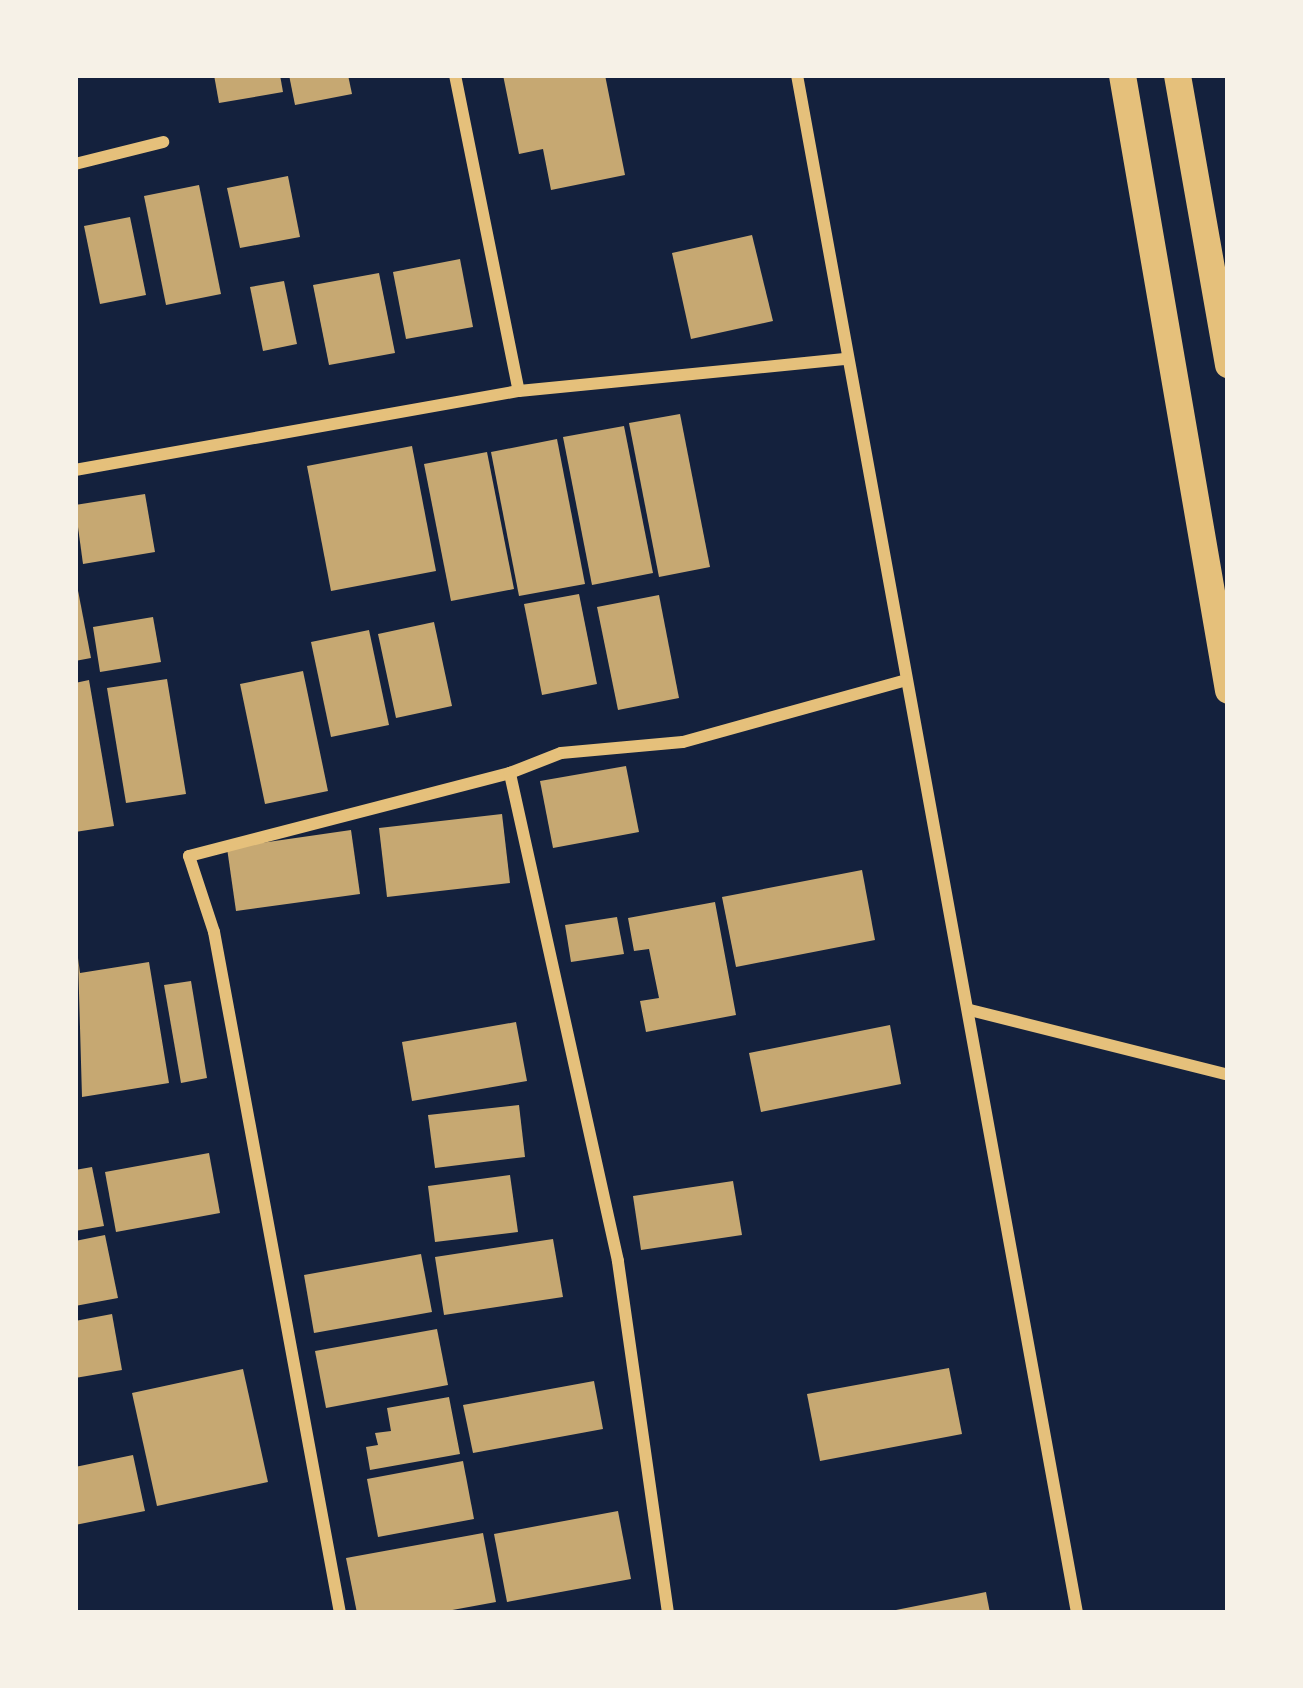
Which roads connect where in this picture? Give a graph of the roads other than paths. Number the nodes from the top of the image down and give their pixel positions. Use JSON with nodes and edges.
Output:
{"nodes":[{"id":1,"x":455,"y":75,"type":"edge"},
{"id":2,"x":796,"y":75,"type":"edge"},
{"id":3,"x":1122,"y":75,"type":"edge"},
{"id":4,"x":1178,"y":75,"type":"edge"},
{"id":5,"x":163,"y":142,"type":"dead end"},
{"id":6,"x":75,"y":164,"type":"edge"},
{"id":7,"x":844,"y":358,"type":"junction"},
{"id":8,"x":1228,"y":365,"type":"edge"},
{"id":9,"x":518,"y":391,"type":"junction"},
{"id":10,"x":75,"y":470,"type":"edge"},
{"id":11,"x":907,"y":680,"type":"junction"},
{"id":12,"x":1228,"y":690,"type":"edge"},
{"id":13,"x":510,"y":773,"type":"junction"},
{"id":14,"x":970,"y":1010,"type":"junction"},
{"id":15,"x":1228,"y":1075,"type":"edge"},
{"id":16,"x":340,"y":1613,"type":"edge"},
{"id":17,"x":668,"y":1613,"type":"edge"},
{"id":18,"x":1077,"y":1613,"type":"edge"}],
"edges":[{"from":1,"to":9,"type":"street"},
{"from":2,"to":7,"type":"street"},
{"from":3,"to":12,"type":"main road"},
{"from":4,"to":8,"type":"main road"},
{"from":5,"to":6,"type":"street"},
{"from":7,"to":9,"type":"street"},
{"from":7,"to":11,"type":"street"},
{"from":9,"to":10,"type":"street"},
{"from":11,"to":13,"type":"street"},
{"from":11,"to":14,"type":"street"},
{"from":13,"to":16,"type":"street"},
{"from":13,"to":17,"type":"street"},
{"from":14,"to":15,"type":"street"},
{"from":14,"to":18,"type":"street"}]}
